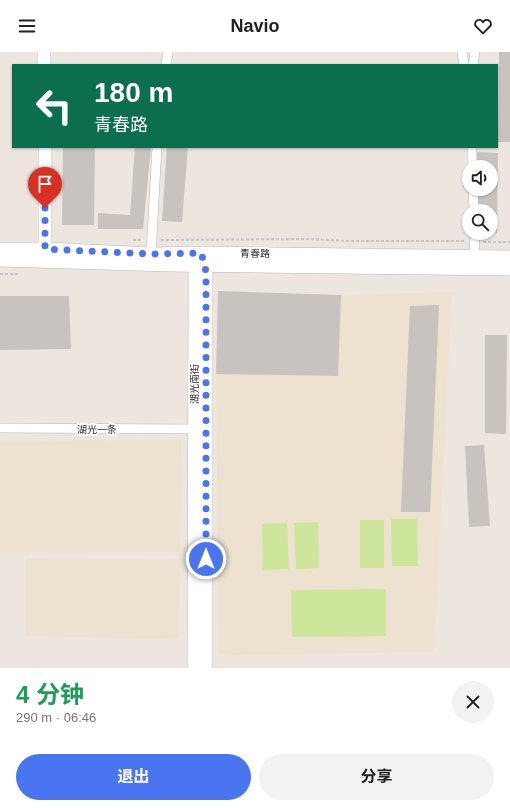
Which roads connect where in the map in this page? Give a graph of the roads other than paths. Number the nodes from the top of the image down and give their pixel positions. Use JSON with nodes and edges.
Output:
{"nodes":[{"id":1,"x":44,"y":52,"type":"edge"},
{"id":2,"x":168,"y":52,"type":"edge"},
{"id":3,"x":462,"y":52,"type":"edge"},
{"id":4,"x":475,"y":52,"type":"edge"},
{"id":5,"x":44,"y":64,"type":"edge"},
{"id":6,"x":166,"y":64,"type":"edge"},
{"id":7,"x":464,"y":64,"type":"edge"},
{"id":8,"x":474,"y":64,"type":"edge"},
{"id":9,"x":45,"y":148,"type":"edge"},
{"id":10,"x":157,"y":148,"type":"edge"},
{"id":11,"x":472,"y":148,"type":"edge"},
{"id":12,"x":472,"y":160,"type":"edge"},
{"id":13,"x":475,"y":240,"type":"edge"},
{"id":14,"x":0,"y":249,"type":"edge"},
{"id":15,"x":45,"y":249,"type":"junction"},
{"id":16,"x":151,"y":254,"type":"junction"},
{"id":17,"x":474,"y":257,"type":"junction"},
{"id":18,"x":510,"y":257,"type":"edge"},
{"id":19,"x":0,"y":260,"type":"edge"},
{"id":20,"x":201,"y":261,"type":"junction"},
{"id":21,"x":510,"y":269,"type":"edge"},
{"id":22,"x":0,"y":428,"type":"edge"},
{"id":23,"x":194,"y":429,"type":"junction"},
{"id":24,"x":194,"y":668,"type":"edge"},
{"id":25,"x":206,"y":668,"type":"edge"}],
"edges":[{"from":1,"to":5,"type":"main road"},
{"from":2,"to":6,"type":"street"},
{"from":3,"to":7,"type":"street"},
{"from":4,"to":8,"type":"street"},
{"from":9,"to":15,"type":"main road"},
{"from":10,"to":16,"type":"street"},
{"from":11,"to":12,"type":"street"},
{"from":13,"to":17,"type":"street"},
{"from":14,"to":15,"type":"main road","name":"青春路"},
{"from":15,"to":16,"type":"main road","name":"青春路"},
{"from":16,"to":20,"type":"main road","name":"青春路"},
{"from":17,"to":18,"type":"main road","name":"青春路"},
{"from":17,"to":20,"type":"main road","name":"青春路"},
{"from":19,"to":20,"type":"main road","name":"青春路"},
{"from":20,"to":21,"type":"main road","name":"青春路"},
{"from":20,"to":23,"type":"main road","name":"湖光南街"},
{"from":20,"to":25,"type":"main road","name":"湖光南街"},
{"from":22,"to":23,"type":"street","name":"湖光一条"},
{"from":23,"to":24,"type":"main road","name":"湖光南街"}]}
